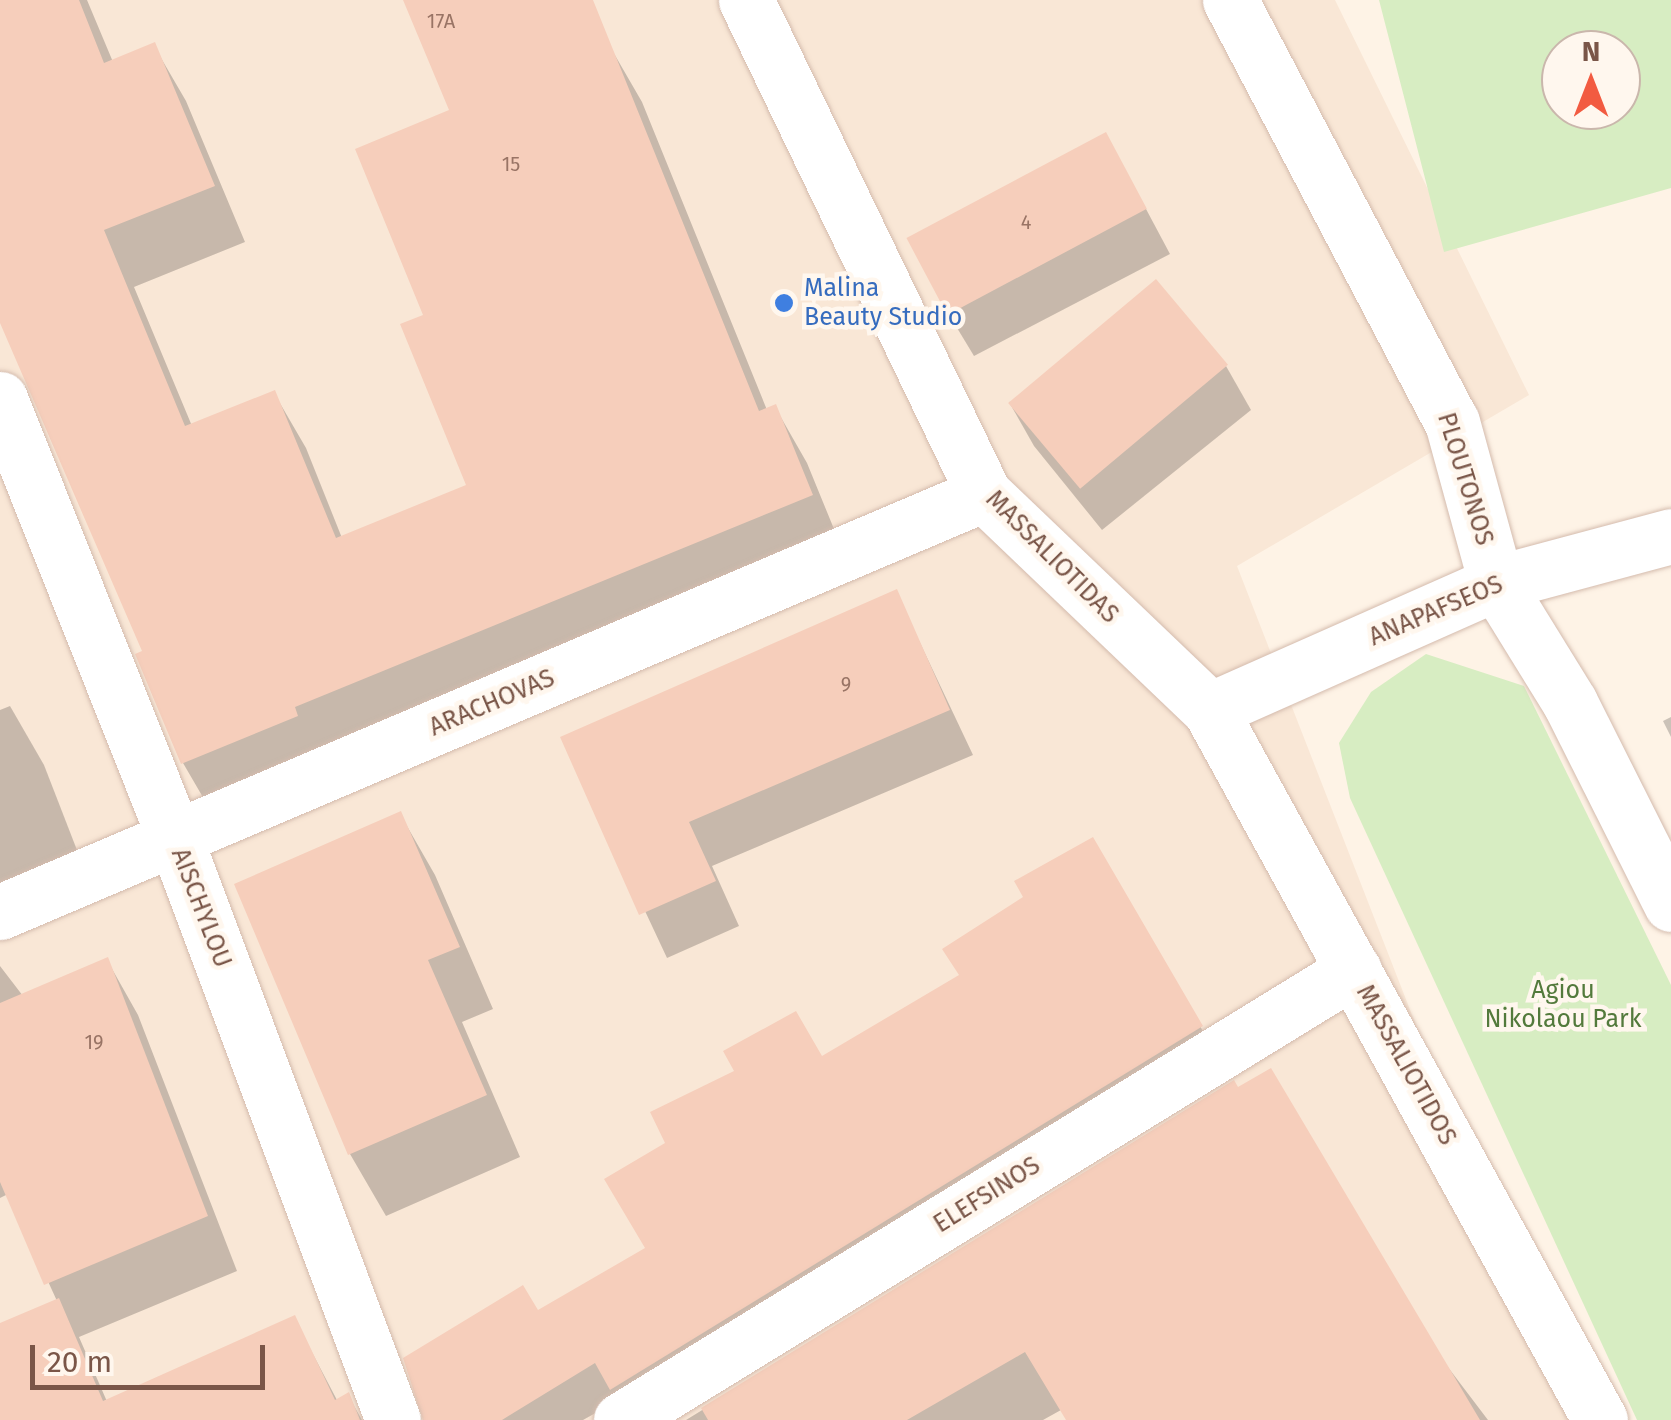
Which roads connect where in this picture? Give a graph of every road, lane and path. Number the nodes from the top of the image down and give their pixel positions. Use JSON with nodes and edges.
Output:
{"nodes":[{"id":1,"x":746,"y":0,"type":"edge"},
{"id":2,"x":1230,"y":0,"type":"edge"},
{"id":3,"x":0,"y":399,"type":"edge"},
{"id":4,"x":984,"y":494,"type":"junction"},
{"id":5,"x":1671,"y":536,"type":"edge"},
{"id":6,"x":1496,"y":582,"type":"junction"},
{"id":7,"x":1210,"y":710,"type":"junction"},
{"id":8,"x":174,"y":838,"type":"junction"},
{"id":9,"x":1671,"y":904,"type":"edge"},
{"id":10,"x":0,"y":912,"type":"edge"},
{"id":11,"x":1354,"y":970,"type":"junction"},
{"id":12,"x":393,"y":1420,"type":"edge"},
{"id":13,"x":621,"y":1420,"type":"edge"},
{"id":14,"x":1600,"y":1420,"type":"edge"}],
"edges":[{"from":1,"to":4,"type":"street","name":"MASSALIOTIDAS"},
{"from":2,"to":6,"type":"street","name":"PLOUTONOS"},
{"from":3,"to":8,"type":"street","name":"AISCHYLOU"},
{"from":4,"to":7,"type":"street","name":"MASSALIOTIDAS"},
{"from":4,"to":8,"type":"street","name":"ARACHOVAS"},
{"from":5,"to":6,"type":"street","name":"ANAPAFSEOS"},
{"from":6,"to":7,"type":"street","name":"ANAPAFSEOS"},
{"from":6,"to":9,"type":"street","name":"PLOUTONOS"},
{"from":7,"to":11,"type":"street","name":"MASSALIOTIDOS"},
{"from":8,"to":10,"type":"street","name":"ARACHOVAS"},
{"from":8,"to":12,"type":"street","name":"AISCHYLOU"},
{"from":11,"to":13,"type":"street","name":"ELEFSINOS"},
{"from":11,"to":14,"type":"street","name":"MASSALIOTIDOS"}]}
